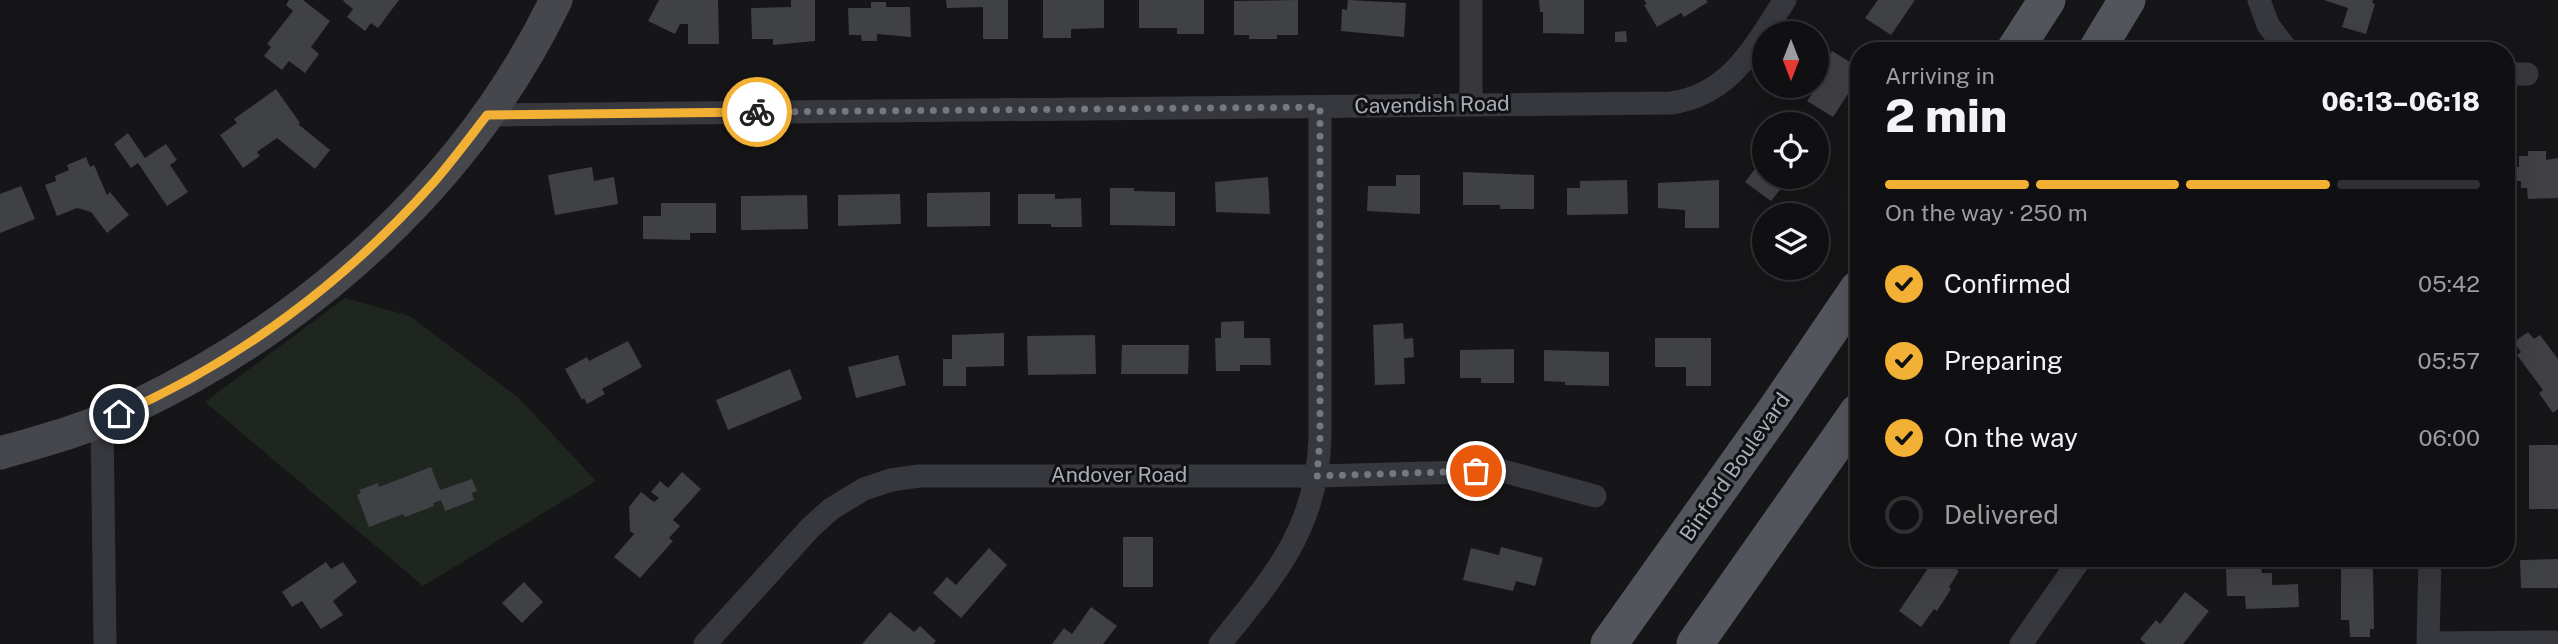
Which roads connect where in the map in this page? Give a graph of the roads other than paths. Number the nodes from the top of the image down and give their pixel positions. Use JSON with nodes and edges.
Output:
{"nodes":[{"id":1,"x":556,"y":0,"type":"edge"},
{"id":2,"x":1471,"y":0,"type":"edge"},
{"id":3,"x":1785,"y":0,"type":"edge"},
{"id":4,"x":2047,"y":0,"type":"edge"},
{"id":5,"x":2127,"y":0,"type":"edge"},
{"id":6,"x":2259,"y":0,"type":"edge"},
{"id":7,"x":2020,"y":42,"type":"edge"},
{"id":8,"x":2101,"y":42,"type":"edge"},
{"id":9,"x":2281,"y":42,"type":"edge"},
{"id":10,"x":1471,"y":104,"type":"junction"},
{"id":11,"x":1320,"y":107,"type":"junction"},
{"id":12,"x":487,"y":115,"type":"junction"},
{"id":13,"x":1850,"y":301,"type":"edge"},
{"id":14,"x":102,"y":419,"type":"junction"},
{"id":15,"x":1850,"y":423,"type":"edge"},
{"id":16,"x":0,"y":453,"type":"edge"},
{"id":17,"x":1317,"y":476,"type":"junction"},
{"id":18,"x":1595,"y":496,"type":"dead end"},
{"id":19,"x":2075,"y":567,"type":"edge"},
{"id":20,"x":2430,"y":567,"type":"edge"},
{"id":21,"x":2558,"y":642,"type":"edge"},
{"id":22,"x":2428,"y":643,"type":"edge"},
{"id":23,"x":105,"y":644,"type":"edge"},
{"id":24,"x":705,"y":644,"type":"edge"},
{"id":25,"x":1220,"y":644,"type":"edge"},
{"id":26,"x":1609,"y":644,"type":"edge"},
{"id":27,"x":1695,"y":644,"type":"edge"},
{"id":28,"x":2021,"y":644,"type":"edge"}],
"edges":[{"from":1,"to":12,"type":"main road"},
{"from":2,"to":10,"type":"street"},
{"from":3,"to":10,"type":"street","name":"Cavendish Road"},
{"from":4,"to":7,"type":"main road"},
{"from":5,"to":8,"type":"main road"},
{"from":6,"to":9,"type":"street"},
{"from":10,"to":11,"type":"street","name":"Cavendish Road"},
{"from":11,"to":12,"type":"street","name":"Cavendish Road"},
{"from":11,"to":17,"type":"street"},
{"from":12,"to":14,"type":"main road"},
{"from":13,"to":26,"type":"main road","name":"Binford Boulevard"},
{"from":14,"to":16,"type":"main road"},
{"from":14,"to":23,"type":"street"},
{"from":15,"to":27,"type":"main road"},
{"from":17,"to":18,"type":"street","name":"Andover Road"},
{"from":17,"to":24,"type":"street","name":"Andover Road"},
{"from":17,"to":25,"type":"street"},
{"from":19,"to":28,"type":"street"},
{"from":20,"to":22,"type":"street"},
{"from":21,"to":22,"type":"street"}]}
